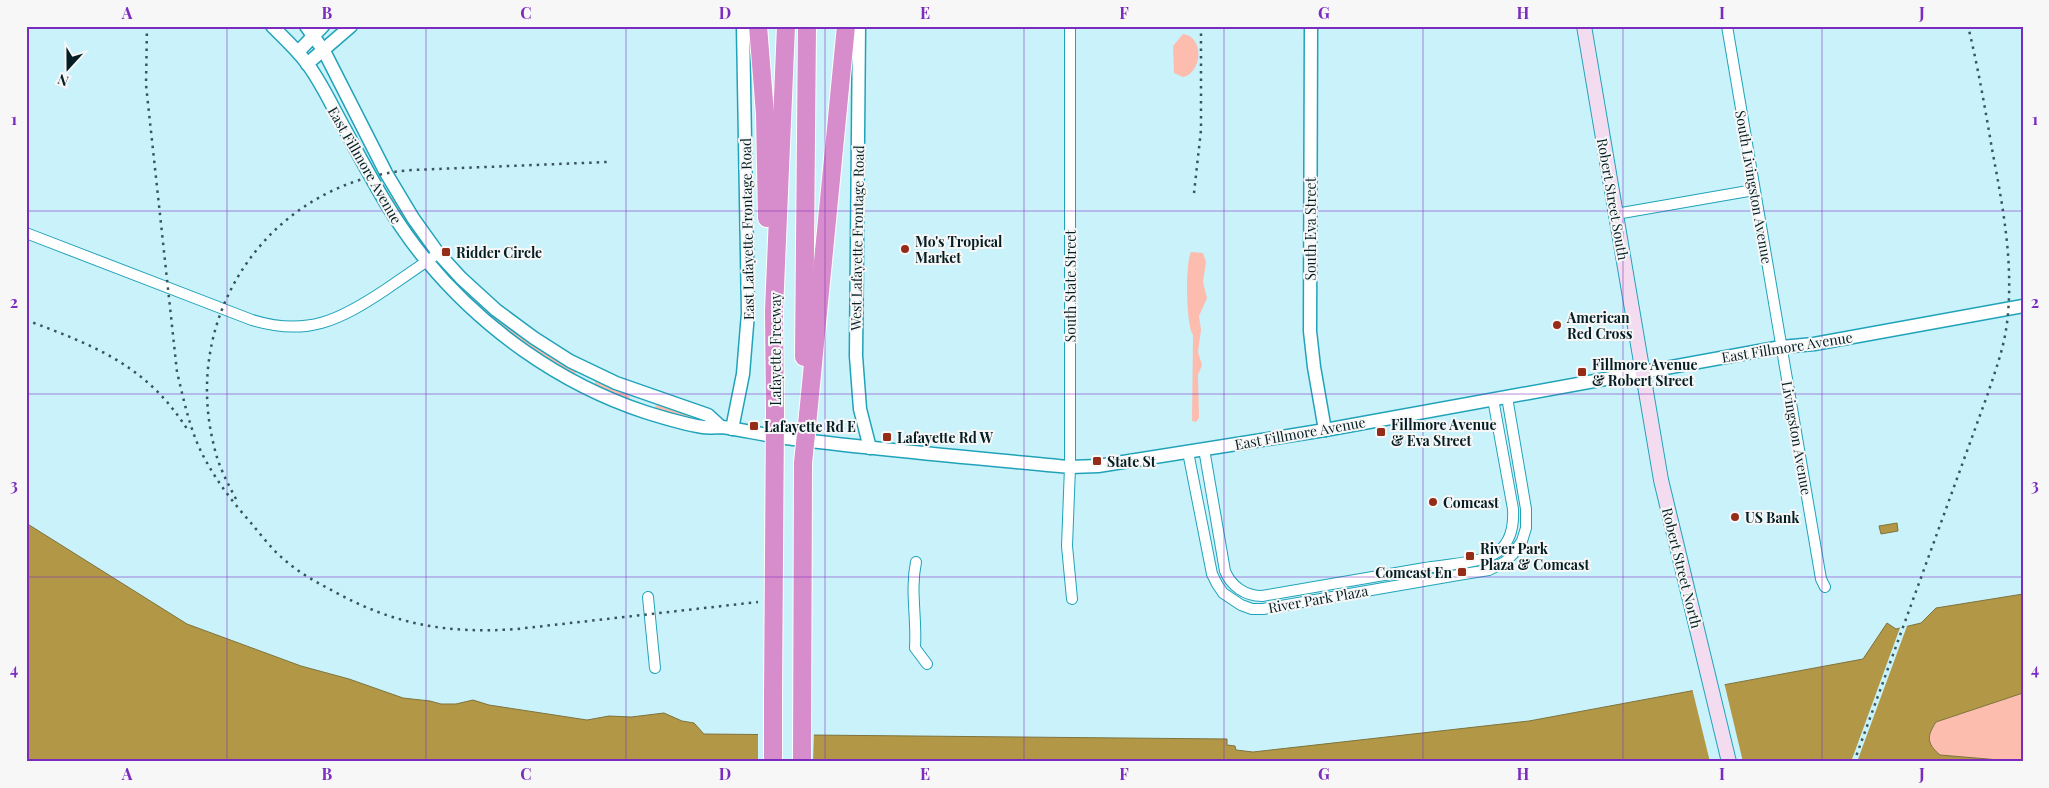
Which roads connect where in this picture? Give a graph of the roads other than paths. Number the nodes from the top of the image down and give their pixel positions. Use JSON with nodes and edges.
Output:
{"nodes":[{"id":1,"x":272,"y":26,"type":"edge"},
{"id":2,"x":351,"y":26,"type":"edge"},
{"id":3,"x":743,"y":26,"type":"edge"},
{"id":4,"x":758,"y":26,"type":"edge"},
{"id":5,"x":786,"y":26,"type":"edge"},
{"id":6,"x":808,"y":26,"type":"edge"},
{"id":7,"x":846,"y":26,"type":"edge"},
{"id":8,"x":859,"y":26,"type":"edge"},
{"id":9,"x":1070,"y":26,"type":"edge"},
{"id":10,"x":1311,"y":26,"type":"edge"},
{"id":11,"x":1584,"y":26,"type":"edge"},
{"id":12,"x":1727,"y":26,"type":"edge"},
{"id":13,"x":314,"y":29,"type":"edge"},
{"id":14,"x":324,"y":51,"type":"junction"},
{"id":15,"x":298,"y":52,"type":"junction"},
{"id":16,"x":308,"y":64,"type":"junction"},
{"id":17,"x":1754,"y":190,"type":"junction"},
{"id":18,"x":1616,"y":214,"type":"junction"},
{"id":19,"x":26,"y":234,"type":"edge"},
{"id":20,"x":438,"y":253,"type":"junction"},
{"id":21,"x":427,"y":261,"type":"junction"},
{"id":22,"x":2023,"y":306,"type":"edge"},
{"id":23,"x":774,"y":311,"type":"junction"},
{"id":24,"x":1781,"y":347,"type":"junction"},
{"id":25,"x":1642,"y":372,"type":"junction"},
{"id":26,"x":1507,"y":397,"type":"junction"},
{"id":27,"x":1492,"y":399,"type":"junction"},
{"id":28,"x":805,"y":415,"type":"junction"},
{"id":29,"x":726,"y":428,"type":"junction"},
{"id":30,"x":1325,"y":430,"type":"junction"},
{"id":31,"x":870,"y":448,"type":"junction"},
{"id":32,"x":1204,"y":449,"type":"junction"},
{"id":33,"x":1188,"y":452,"type":"junction"},
{"id":34,"x":1070,"y":467,"type":"junction"},
{"id":35,"x":916,"y":562,"type":"dead end"},
{"id":36,"x":1825,"y":586,"type":"dead end"},
{"id":37,"x":648,"y":597,"type":"dead end"},
{"id":38,"x":1072,"y":599,"type":"dead end"},
{"id":39,"x":927,"y":664,"type":"dead end"},
{"id":40,"x":655,"y":668,"type":"dead end"},
{"id":41,"x":773,"y":762,"type":"edge"},
{"id":42,"x":802,"y":762,"type":"edge"},
{"id":43,"x":1729,"y":762,"type":"edge"}],
"edges":[{"from":1,"to":15,"type":"street","name":"East Fillmore Avenue"},
{"from":2,"to":14,"type":"street"},
{"from":3,"to":29,"type":"street","name":"East Lafayette Frontage Road"},
{"from":4,"to":23,"type":"highway"},
{"from":5,"to":23,"type":"highway","name":"Lafayette Freeway"},
{"from":6,"to":28,"type":"highway","name":"Lafayette Freeway"},
{"from":7,"to":28,"type":"highway"},
{"from":8,"to":31,"type":"street","name":"West Lafayette Frontage Road"},
{"from":9,"to":34,"type":"street","name":"South State Street"},
{"from":10,"to":30,"type":"street","name":"South Eva Street"},
{"from":11,"to":18,"type":"main road","name":"Robert Street South"},
{"from":12,"to":17,"type":"street","name":"South Livingston Avenue"},
{"from":13,"to":14,"type":"street","name":"East Fillmore Avenue"},
{"from":13,"to":15,"type":"street"},
{"from":14,"to":16,"type":"street"},
{"from":14,"to":20,"type":"street","name":"East Fillmore Avenue"},
{"from":15,"to":16,"type":"street","name":"East Fillmore Avenue"},
{"from":16,"to":21,"type":"street","name":"East Fillmore Avenue"},
{"from":17,"to":18,"type":"street"},
{"from":17,"to":24,"type":"street","name":"South Livingston Avenue"},
{"from":18,"to":25,"type":"main road","name":"Robert Street South"},
{"from":19,"to":21,"type":"street"},
{"from":20,"to":21,"type":"street"},
{"from":20,"to":29,"type":"street","name":"East Fillmore Avenue"},
{"from":21,"to":29,"type":"street","name":"East Fillmore Avenue"},
{"from":22,"to":24,"type":"street","name":"East Fillmore Avenue"},
{"from":23,"to":41,"type":"highway","name":"Lafayette Freeway","bridge":true},
{"from":24,"to":25,"type":"street","name":"East Fillmore Avenue"},
{"from":24,"to":36,"type":"street","name":"Livingston Avenue"},
{"from":25,"to":26,"type":"street","name":"East Fillmore Avenue"},
{"from":25,"to":43,"type":"main road","name":"Robert Street North"},
{"from":26,"to":27,"type":"street","name":"East Fillmore Avenue"},
{"from":26,"to":33,"type":"street","name":"River Park Plaza"},
{"from":27,"to":30,"type":"street","name":"East Fillmore Avenue"},
{"from":27,"to":32,"type":"street","name":"River Park Plaza"},
{"from":28,"to":42,"type":"highway","bridge":true},
{"from":29,"to":31,"type":"street","name":"East Fillmore Avenue"},
{"from":30,"to":32,"type":"street","name":"East Fillmore Avenue"},
{"from":31,"to":34,"type":"street","name":"East Fillmore Avenue"},
{"from":32,"to":33,"type":"street","name":"East Fillmore Avenue"},
{"from":33,"to":34,"type":"street","name":"East Fillmore Avenue"},
{"from":34,"to":38,"type":"street","name":"South State Street"},
{"from":35,"to":39,"type":"street"},
{"from":37,"to":40,"type":"street"}]}
